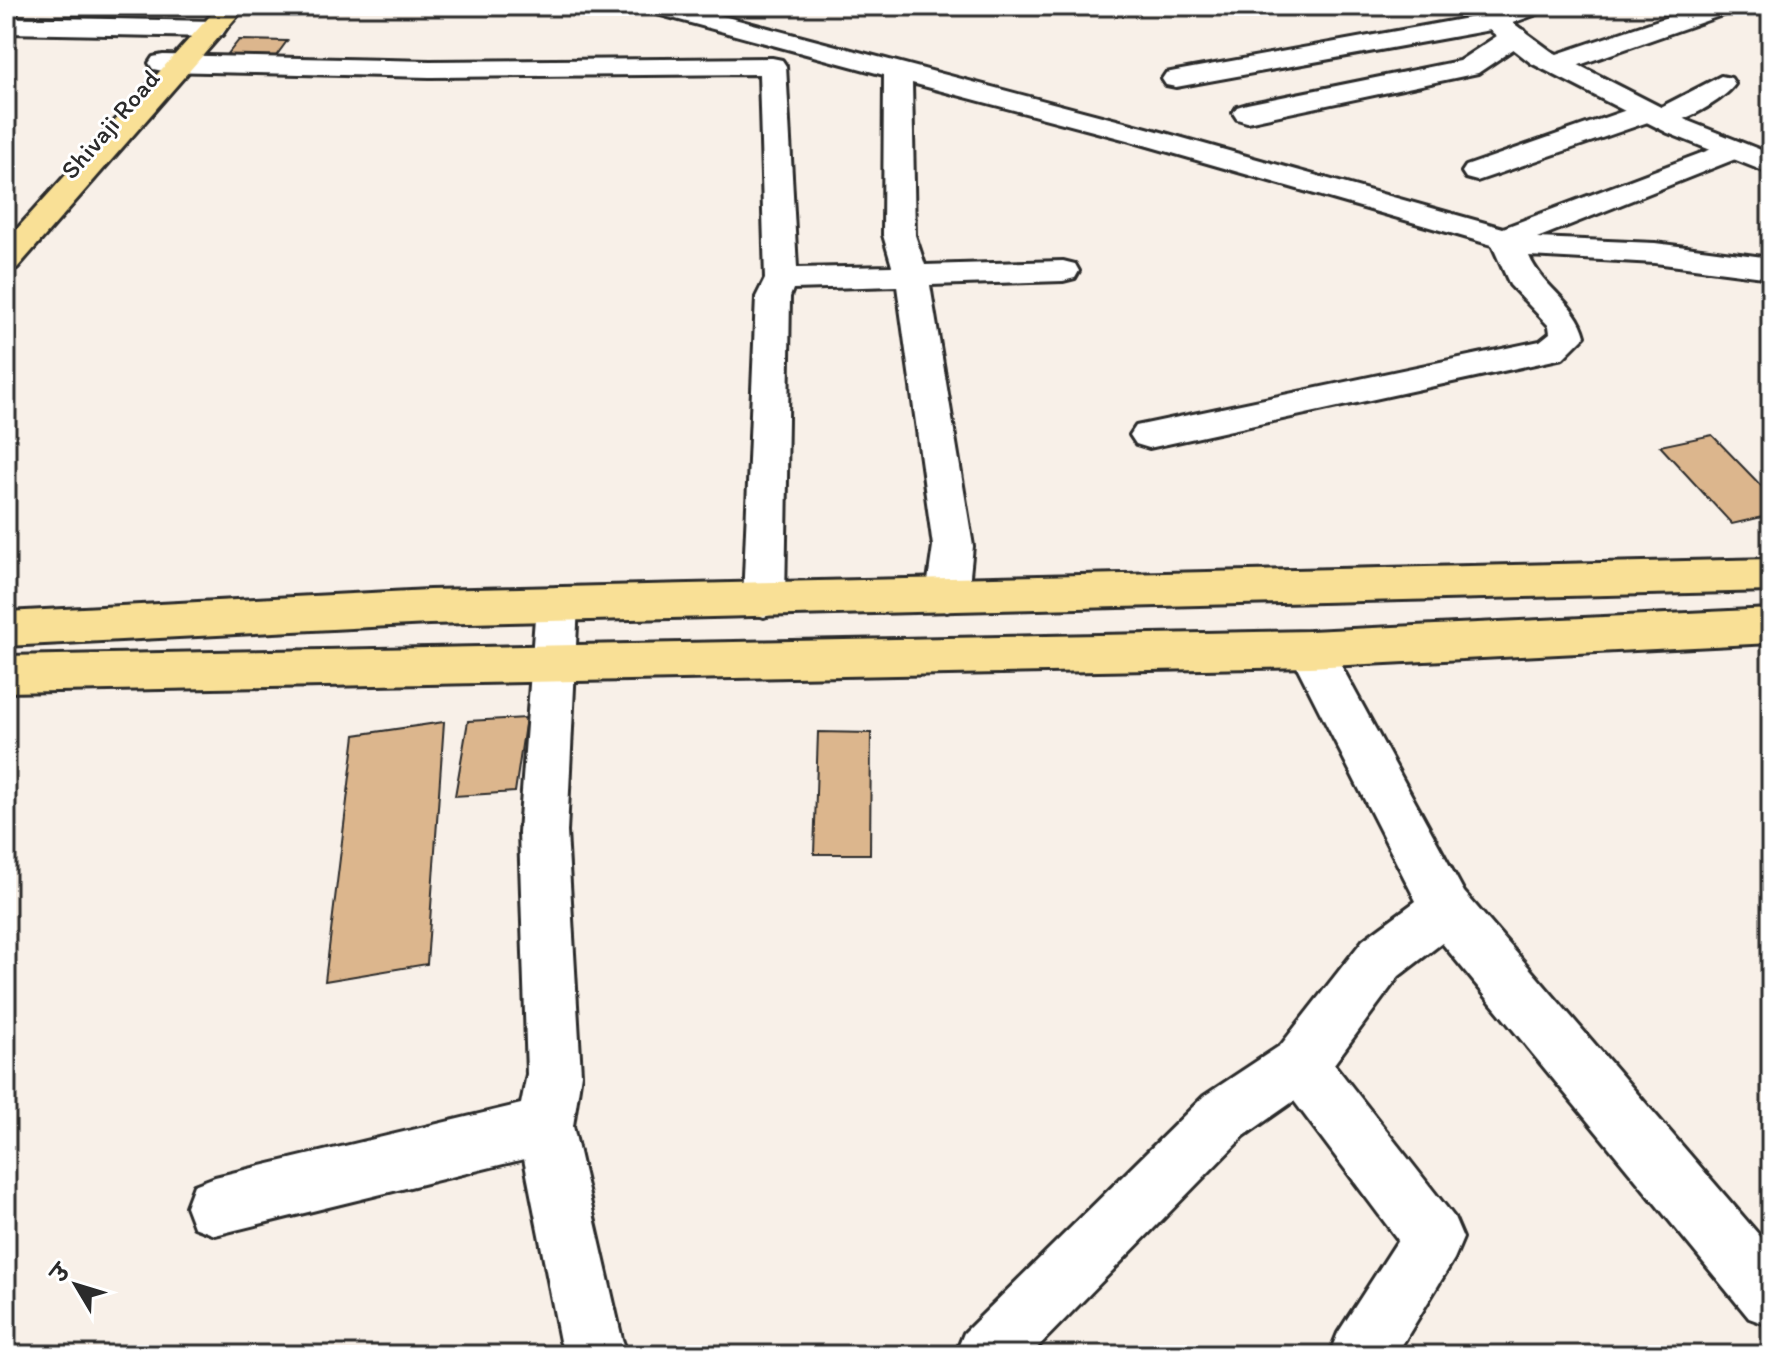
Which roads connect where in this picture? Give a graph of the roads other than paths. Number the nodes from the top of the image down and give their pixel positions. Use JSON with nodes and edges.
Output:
{"nodes":[{"id":1,"x":233,"y":6,"type":"edge"},
{"id":2,"x":655,"y":6,"type":"edge"},
{"id":3,"x":1472,"y":6,"type":"edge"},
{"id":4,"x":1536,"y":6,"type":"edge"},
{"id":5,"x":1725,"y":6,"type":"edge"},
{"id":6,"x":207,"y":21,"type":"edge"},
{"id":7,"x":6,"y":25,"type":"edge"},
{"id":8,"x":1505,"y":28,"type":"junction"},
{"id":9,"x":173,"y":64,"type":"junction"},
{"id":10,"x":1555,"y":64,"type":"junction"},
{"id":11,"x":898,"y":70,"type":"junction"},
{"id":12,"x":1176,"y":79,"type":"dead end"},
{"id":13,"x":1721,"y":84,"type":"dead end"},
{"id":14,"x":1247,"y":113,"type":"dead end"},
{"id":15,"x":1654,"y":115,"type":"junction"},
{"id":16,"x":1733,"y":150,"type":"junction"},
{"id":17,"x":1771,"y":165,"type":"edge"},
{"id":18,"x":81,"y":166,"type":"junction"},
{"id":19,"x":1477,"y":172,"type":"dead end"},
{"id":20,"x":1505,"y":239,"type":"junction"},
{"id":21,"x":6,"y":241,"type":"edge"},
{"id":22,"x":6,"y":261,"type":"edge"},
{"id":23,"x":1771,"y":268,"type":"edge"},
{"id":24,"x":1063,"y":271,"type":"dead end"},
{"id":25,"x":912,"y":276,"type":"junction"},
{"id":26,"x":781,"y":279,"type":"junction"},
{"id":27,"x":1149,"y":435,"type":"dead end"},
{"id":28,"x":1771,"y":575,"type":"edge"},
{"id":29,"x":947,"y":595,"type":"junction"},
{"id":30,"x":764,"y":600,"type":"junction"},
{"id":31,"x":557,"y":604,"type":"junction"},
{"id":32,"x":1771,"y":626,"type":"edge"},
{"id":33,"x":6,"y":629,"type":"edge"},
{"id":34,"x":1310,"y":649,"type":"junction"},
{"id":35,"x":553,"y":663,"type":"junction"},
{"id":36,"x":6,"y":674,"type":"edge"},
{"id":37,"x":1446,"y":909,"type":"junction"},
{"id":38,"x":1300,"y":1064,"type":"junction"},
{"id":39,"x":545,"y":1126,"type":"junction"},
{"id":40,"x":215,"y":1206,"type":"dead end"},
{"id":41,"x":1771,"y":1296,"type":"edge"},
{"id":42,"x":597,"y":1355,"type":"edge"},
{"id":43,"x":986,"y":1355,"type":"edge"},
{"id":44,"x":1360,"y":1355,"type":"edge"}],
"edges":[{"from":1,"to":6,"type":"main road"},
{"from":2,"to":11,"type":"street"},
{"from":3,"to":8,"type":"street"},
{"from":4,"to":8,"type":"street"},
{"from":5,"to":10,"type":"street"},
{"from":6,"to":7,"type":"street"},
{"from":6,"to":9,"type":"main road"},
{"from":8,"to":10,"type":"street"},
{"from":8,"to":12,"type":"street"},
{"from":8,"to":14,"type":"street"},
{"from":9,"to":18,"type":"main road"},
{"from":9,"to":26,"type":"street"},
{"from":10,"to":15,"type":"street"},
{"from":11,"to":20,"type":"street"},
{"from":11,"to":25,"type":"street"},
{"from":13,"to":15,"type":"street"},
{"from":15,"to":16,"type":"street"},
{"from":15,"to":19,"type":"street"},
{"from":16,"to":17,"type":"street"},
{"from":16,"to":20,"type":"street"},
{"from":18,"to":21,"type":"main road","name":"Shivaji Road"},
{"from":18,"to":22,"type":"main road"},
{"from":20,"to":23,"type":"street"},
{"from":20,"to":27,"type":"street"},
{"from":24,"to":25,"type":"street"},
{"from":25,"to":26,"type":"street"},
{"from":25,"to":29,"type":"street"},
{"from":26,"to":30,"type":"street"},
{"from":28,"to":29,"type":"main road"},
{"from":29,"to":30,"type":"main road"},
{"from":30,"to":31,"type":"main road"},
{"from":31,"to":33,"type":"main road"},
{"from":31,"to":35,"type":"street"},
{"from":32,"to":34,"type":"main road"},
{"from":34,"to":35,"type":"main road"},
{"from":34,"to":37,"type":"street"},
{"from":35,"to":36,"type":"main road"},
{"from":35,"to":39,"type":"street"},
{"from":37,"to":38,"type":"street"},
{"from":37,"to":41,"type":"street"},
{"from":38,"to":43,"type":"street"},
{"from":38,"to":44,"type":"street"},
{"from":39,"to":40,"type":"street"},
{"from":39,"to":42,"type":"street"}]}
